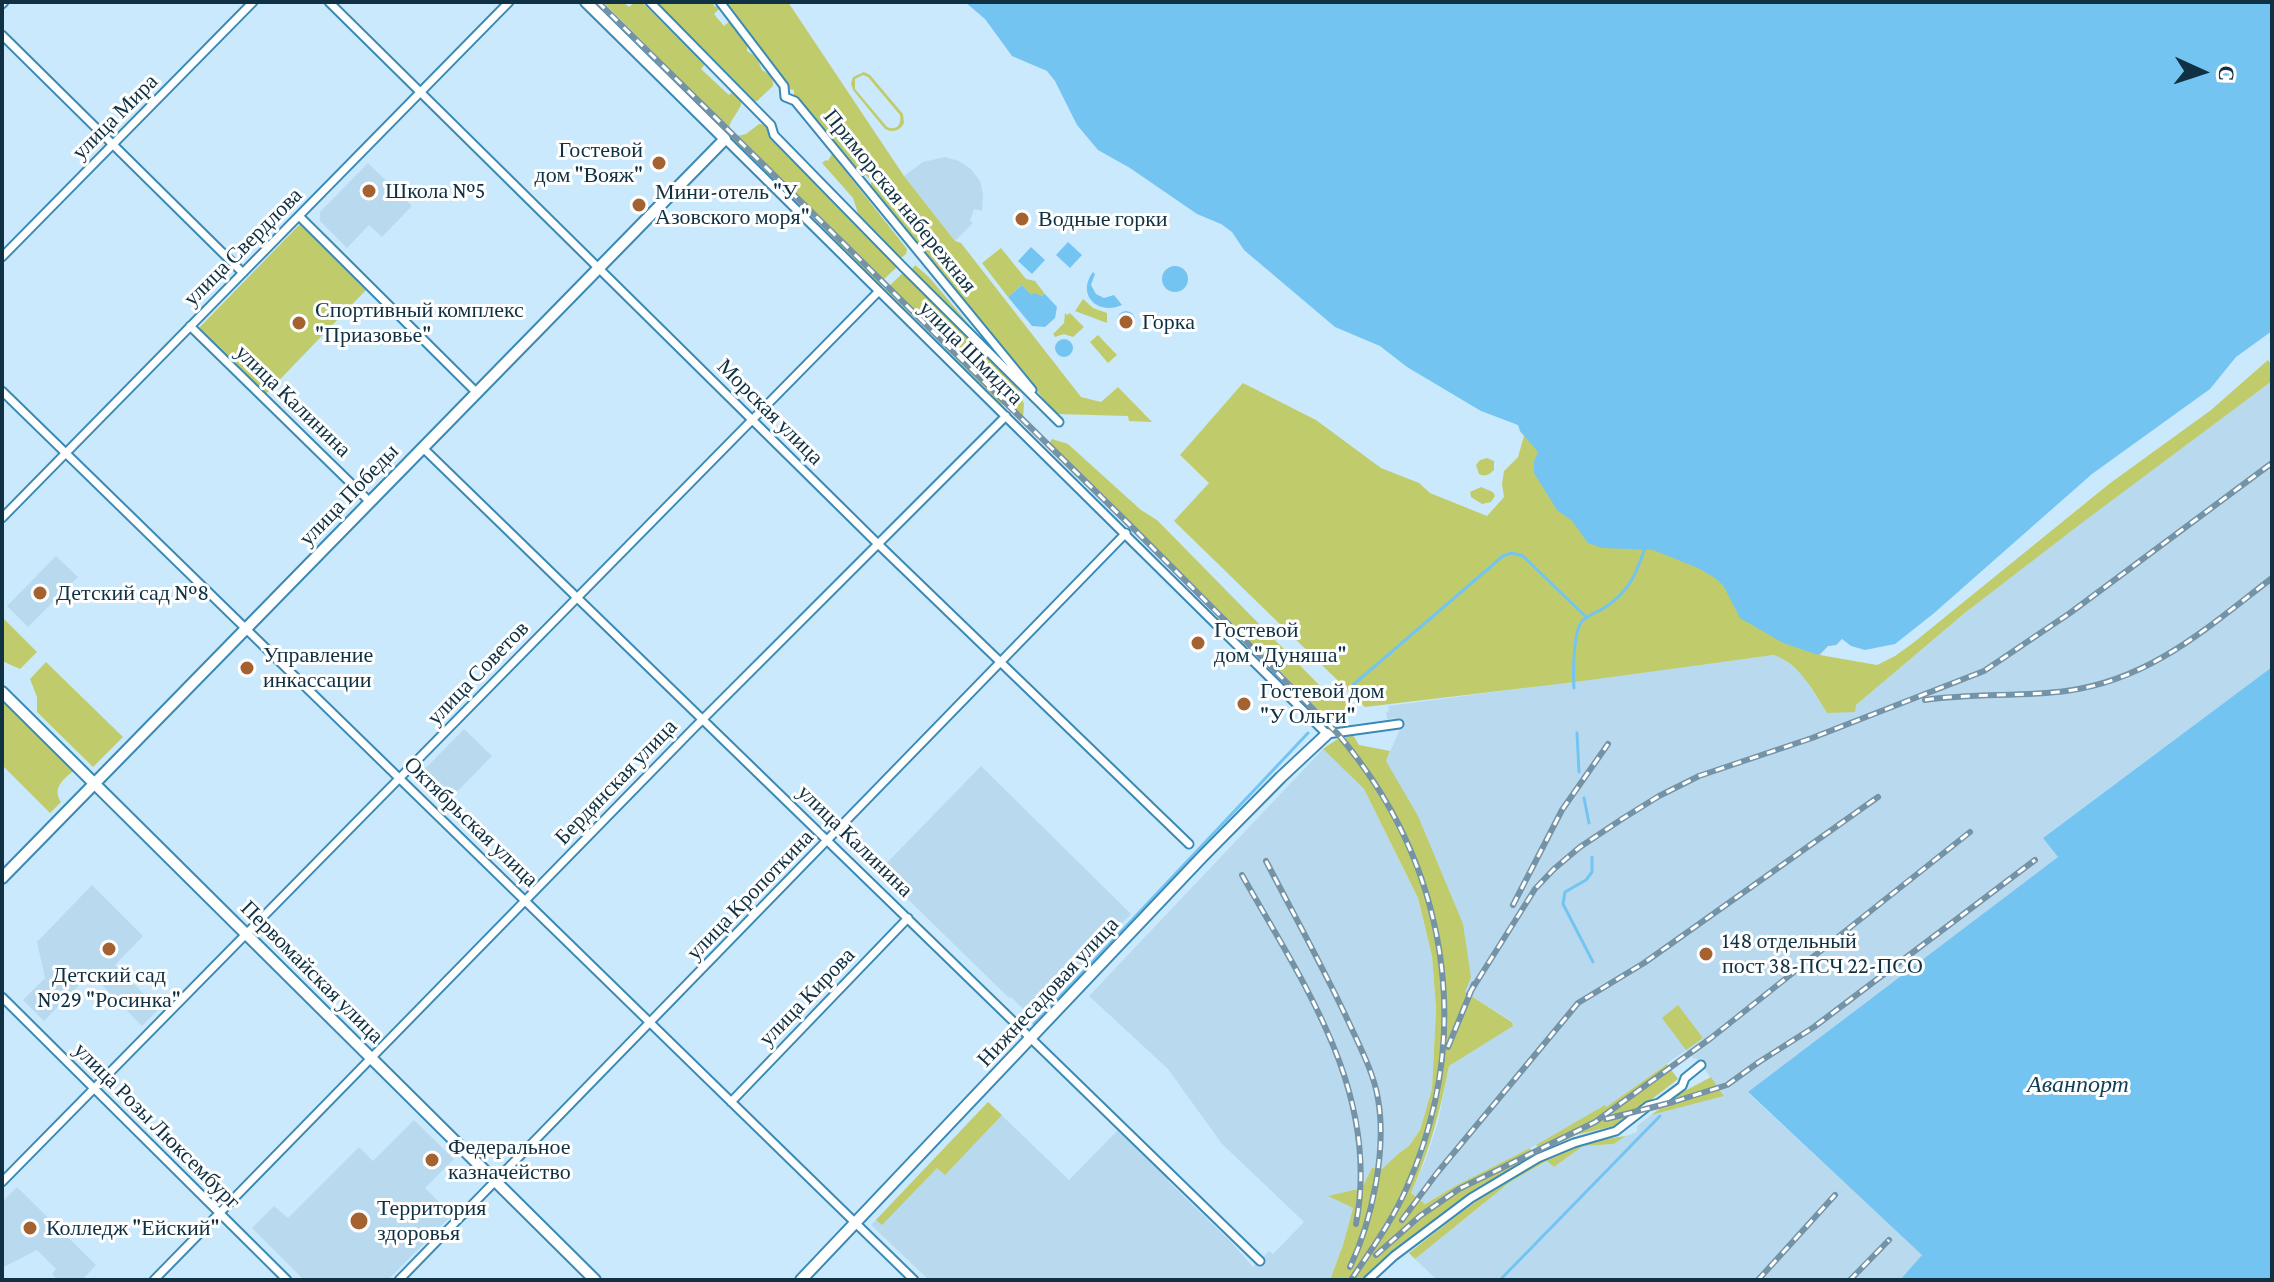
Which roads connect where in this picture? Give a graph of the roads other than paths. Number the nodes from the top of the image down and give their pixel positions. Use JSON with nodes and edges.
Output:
{"nodes":[{"id":1,"x":253,"y":2,"type":"edge"},
{"id":2,"x":329,"y":2,"type":"edge"},
{"id":3,"x":509,"y":2,"type":"edge"},
{"id":4,"x":586,"y":2,"type":"edge"},
{"id":5,"x":650,"y":2,"type":"edge"},
{"id":6,"x":720,"y":2,"type":"edge"},
{"id":7,"x":2,"y":35,"type":"edge"},
{"id":8,"x":421,"y":92,"type":"junction"},
{"id":9,"x":725,"y":139,"type":"junction"},
{"id":10,"x":113,"y":144,"type":"junction"},
{"id":11,"x":299,"y":216,"type":"junction"},
{"id":12,"x":918,"y":253,"type":"junction"},
{"id":13,"x":2,"y":257,"type":"edge"},
{"id":14,"x":903,"y":267,"type":"junction"},
{"id":15,"x":599,"y":268,"type":"junction"},
{"id":16,"x":243,"y":273,"type":"junction"},
{"id":17,"x":879,"y":291,"type":"junction"},
{"id":18,"x":190,"y":326,"type":"junction"},
{"id":19,"x":2,"y":391,"type":"edge"},
{"id":20,"x":477,"y":393,"type":"junction"},
{"id":21,"x":1006,"y":416,"type":"junction"},
{"id":22,"x":751,"y":419,"type":"junction"},
{"id":23,"x":423,"y":448,"type":"junction"},
{"id":24,"x":66,"y":453,"type":"junction"},
{"id":25,"x":370,"y":502,"type":"junction"},
{"id":26,"x":2,"y":518,"type":"edge"},
{"id":27,"x":1126,"y":533,"type":"junction"},
{"id":28,"x":878,"y":544,"type":"junction"},
{"id":29,"x":577,"y":597,"type":"junction"},
{"id":30,"x":246,"y":629,"type":"junction"},
{"id":31,"x":1001,"y":662,"type":"junction"},
{"id":32,"x":2,"y":692,"type":"edge"},
{"id":33,"x":703,"y":719,"type":"junction"},
{"id":34,"x":1399,"y":724,"type":"dead end"},
{"id":35,"x":1327,"y":734,"type":"junction"},
{"id":36,"x":400,"y":779,"type":"junction"},
{"id":37,"x":95,"y":783,"type":"junction"},
{"id":38,"x":828,"y":840,"type":"junction"},
{"id":39,"x":1189,"y":844,"type":"dead end"},
{"id":40,"x":2,"y":878,"type":"edge"},
{"id":41,"x":525,"y":901,"type":"junction"},
{"id":42,"x":908,"y":918,"type":"junction"},
{"id":43,"x":247,"y":934,"type":"junction"},
{"id":44,"x":2,"y":997,"type":"edge"},
{"id":45,"x":650,"y":1023,"type":"junction"},
{"id":46,"x":1032,"y":1038,"type":"junction"},
{"id":47,"x":371,"y":1058,"type":"junction"},
{"id":48,"x":1701,"y":1065,"type":"dead end"},
{"id":49,"x":95,"y":1089,"type":"junction"},
{"id":50,"x":731,"y":1102,"type":"junction"},
{"id":51,"x":2,"y":1182,"type":"edge"},
{"id":52,"x":496,"y":1182,"type":"junction"},
{"id":53,"x":219,"y":1213,"type":"junction"},
{"id":54,"x":855,"y":1223,"type":"junction"},
{"id":55,"x":1260,"y":1261,"type":"dead end"},
{"id":56,"x":154,"y":1280,"type":"edge"},
{"id":57,"x":287,"y":1280,"type":"edge"},
{"id":58,"x":399,"y":1280,"type":"edge"},
{"id":59,"x":595,"y":1280,"type":"edge"},
{"id":60,"x":801,"y":1280,"type":"edge"},
{"id":61,"x":914,"y":1280,"type":"edge"},
{"id":62,"x":1368,"y":1280,"type":"edge"}],
"edges":[{"from":1,"to":10,"type":"street","name":"улица Мира"},
{"from":2,"to":8,"type":"street","name":"Морская улица"},
{"from":3,"to":8,"type":"street","name":"улица Свердлова"},
{"from":4,"to":9,"type":"street","name":"улица Шмидта"},
{"from":5,"to":14,"type":"street"},
{"from":6,"to":12,"type":"street","name":"Приморская набережная"},
{"from":7,"to":10,"type":"street"},
{"from":8,"to":11,"type":"street","name":"улица Свердлова"},
{"from":8,"to":15,"type":"street","name":"Морская улица"},
{"from":9,"to":15,"type":"street","name":"улица Победы"},
{"from":9,"to":17,"type":"street","name":"улица Шмидта"},
{"from":10,"to":13,"type":"street","name":"улица Мира"},
{"from":10,"to":16,"type":"street"},
{"from":11,"to":16,"type":"street","name":"улица Свердлова"},
{"from":11,"to":20,"type":"street"},
{"from":12,"to":14,"type":"street"},
{"from":12,"to":14,"type":"street","name":"Приморская набережная"},
{"from":15,"to":20,"type":"street","name":"улица Победы"},
{"from":15,"to":22,"type":"street","name":"Морская улица"},
{"from":16,"to":18,"type":"street","name":"улица Свердлова"},
{"from":17,"to":21,"type":"street","name":"улица Шмидта"},
{"from":17,"to":22,"type":"street","name":"улица Советов"},
{"from":18,"to":24,"type":"street","name":"улица Свердлова"},
{"from":18,"to":25,"type":"street","name":"улица Калинина"},
{"from":19,"to":24,"type":"street","name":"Октябрьская улица"},
{"from":20,"to":23,"type":"street","name":"улица Победы"},
{"from":21,"to":27,"type":"street","name":"улица Шмидта"},
{"from":21,"to":28,"type":"street","name":"Бердянская улица"},
{"from":22,"to":28,"type":"street","name":"Морская улица"},
{"from":22,"to":29,"type":"street","name":"улица Советов"},
{"from":23,"to":25,"type":"street","name":"улица Победы"},
{"from":23,"to":29,"type":"street","name":"улица Калинина"},
{"from":24,"to":26,"type":"street","name":"улица Свердлова"},
{"from":24,"to":30,"type":"street","name":"Октябрьская улица"},
{"from":25,"to":30,"type":"street","name":"улица Победы"},
{"from":27,"to":31,"type":"street","name":"улица Кропоткина"},
{"from":27,"to":35,"type":"street","name":"улица Шмидта"},
{"from":28,"to":31,"type":"street","name":"Морская улица"},
{"from":28,"to":33,"type":"street","name":"Бердянская улица"},
{"from":29,"to":33,"type":"street","name":"улица Калинина"},
{"from":29,"to":36,"type":"street","name":"улица Советов"},
{"from":30,"to":36,"type":"street","name":"Октябрьская улица"},
{"from":30,"to":37,"type":"street","name":"улица Победы"},
{"from":31,"to":38,"type":"street","name":"улица Кропоткина"},
{"from":31,"to":39,"type":"street","name":"Морская улица"},
{"from":32,"to":37,"type":"street","name":"Первомайская улица"},
{"from":33,"to":38,"type":"street","name":"улица Калинина"},
{"from":33,"to":41,"type":"street","name":"Бердянская улица"},
{"from":34,"to":35,"type":"street"},
{"from":35,"to":46,"type":"street","name":"Нижнесадовая улица"},
{"from":36,"to":41,"type":"street","name":"Октябрьская улица"},
{"from":36,"to":43,"type":"street","name":"улица Советов"},
{"from":37,"to":40,"type":"street","name":"улица Победы"},
{"from":37,"to":43,"type":"street","name":"Первомайская улица"},
{"from":38,"to":42,"type":"street","name":"улица Калинина"},
{"from":38,"to":45,"type":"street","name":"улица Кропоткина"},
{"from":41,"to":45,"type":"street","name":"Октябрьская улица"},
{"from":41,"to":47,"type":"street","name":"Бердянская улица"},
{"from":42,"to":46,"type":"street","name":"улица Калинина"},
{"from":42,"to":50,"type":"street","name":"улица Кирова"},
{"from":43,"to":47,"type":"street","name":"Первомайская улица"},
{"from":43,"to":49,"type":"street","name":"улица Советов"},
{"from":44,"to":49,"type":"street","name":"улица Розы Люксембург"},
{"from":45,"to":50,"type":"street","name":"Октябрьская улица"},
{"from":45,"to":52,"type":"street","name":"улица Кропоткина"},
{"from":46,"to":54,"type":"street","name":"Нижнесадовая улица"},
{"from":46,"to":55,"type":"street","name":"улица Калинина"},
{"from":47,"to":52,"type":"street","name":"Первомайская улица"},
{"from":47,"to":53,"type":"street","name":"Бердянская улица"},
{"from":48,"to":62,"type":"street"},
{"from":49,"to":51,"type":"street","name":"улица Советов"},
{"from":49,"to":53,"type":"street","name":"улица Розы Люксембург"},
{"from":50,"to":54,"type":"street","name":"Октябрьская улица"},
{"from":52,"to":58,"type":"street","name":"улица Кропоткина"},
{"from":52,"to":59,"type":"street","name":"Первомайская улица"},
{"from":53,"to":56,"type":"street","name":"Бердянская улица"},
{"from":53,"to":57,"type":"street","name":"улица Розы Люксембург"},
{"from":54,"to":60,"type":"street","name":"Нижнесадовая улица"},
{"from":54,"to":61,"type":"street","name":"Октябрьская улица"}]}
